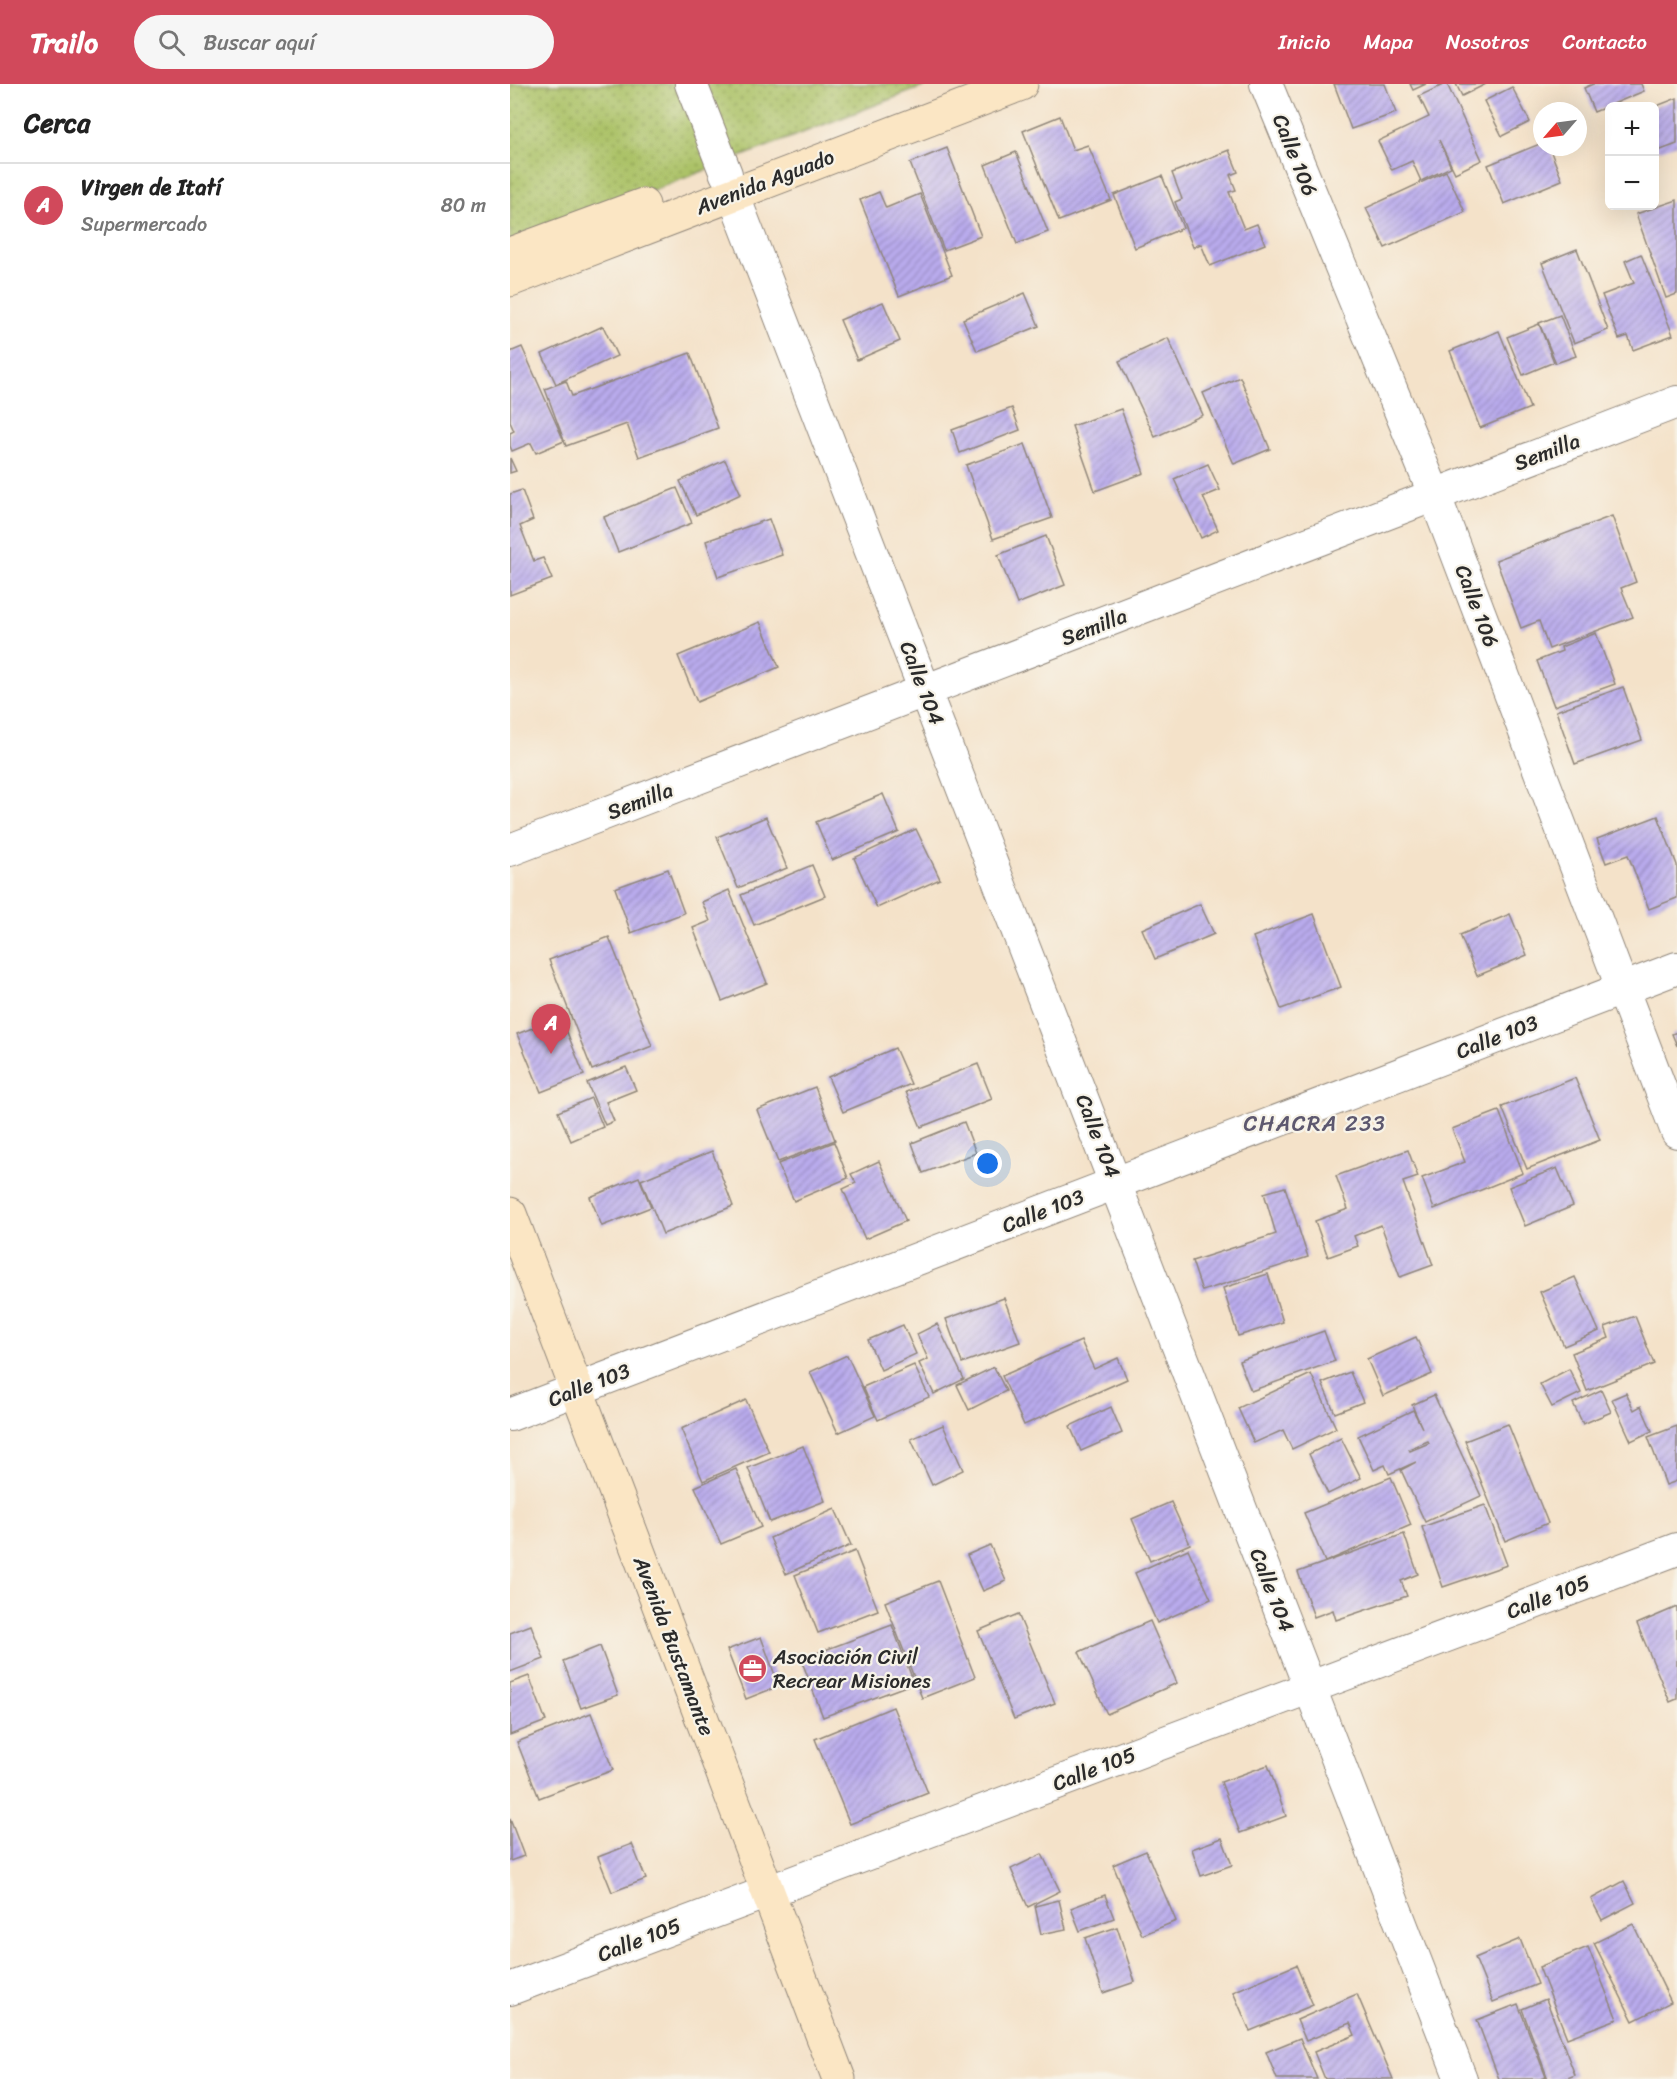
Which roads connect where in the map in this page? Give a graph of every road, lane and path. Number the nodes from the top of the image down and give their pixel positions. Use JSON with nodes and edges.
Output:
{"nodes":[{"id":1,"x":691,"y":84,"type":"edge"},
{"id":2,"x":959,"y":84,"type":"edge"},
{"id":3,"x":1021,"y":84,"type":"edge"},
{"id":4,"x":1266,"y":84,"type":"edge"},
{"id":5,"x":729,"y":184,"type":"junction"},
{"id":6,"x":510,"y":254,"type":"edge"},
{"id":7,"x":510,"y":280,"type":"edge"},
{"id":8,"x":1677,"y":402,"type":"edge"},
{"id":9,"x":1435,"y":496,"type":"junction"},
{"id":10,"x":926,"y":691,"type":"junction"},
{"id":11,"x":510,"y":850,"type":"edge"},
{"id":12,"x":1677,"y":968,"type":"edge"},
{"id":13,"x":1623,"y":989,"type":"junction"},
{"id":14,"x":1677,"y":1132,"type":"edge"},
{"id":15,"x":1116,"y":1184,"type":"junction"},
{"id":16,"x":510,"y":1214,"type":"edge"},
{"id":17,"x":577,"y":1390,"type":"junction"},
{"id":18,"x":510,"y":1415,"type":"edge"},
{"id":19,"x":1677,"y":1549,"type":"edge"},
{"id":20,"x":1310,"y":1687,"type":"junction"},
{"id":21,"x":768,"y":1892,"type":"junction"},
{"id":22,"x":510,"y":1989,"type":"edge"},
{"id":23,"x":839,"y":2079,"type":"edge"},
{"id":24,"x":1461,"y":2079,"type":"edge"}],
"edges":[{"from":1,"to":5,"type":"street","name":"Calle 104"},
{"from":2,"to":5,"type":"main road","name":"Avenida Aguado"},
{"from":3,"to":5,"type":"main road","name":"Avenida Aguado"},
{"from":4,"to":9,"type":"street","name":"Calle 106"},
{"from":5,"to":6,"type":"main road","name":"Avenida Aguado"},
{"from":5,"to":7,"type":"main road","name":"Avenida Aguado"},
{"from":5,"to":10,"type":"street","name":"Calle 104"},
{"from":8,"to":9,"type":"street","name":"Semilla"},
{"from":9,"to":10,"type":"street","name":"Semilla"},
{"from":9,"to":13,"type":"street","name":"Calle 106"},
{"from":10,"to":11,"type":"street","name":"Semilla"},
{"from":10,"to":15,"type":"street","name":"Calle 104"},
{"from":12,"to":13,"type":"street","name":"Calle 103"},
{"from":13,"to":14,"type":"street","name":"Calle 106"},
{"from":13,"to":15,"type":"street","name":"Calle 103"},
{"from":15,"to":17,"type":"street","name":"Calle 103"},
{"from":15,"to":20,"type":"street","name":"Calle 104"},
{"from":16,"to":17,"type":"main road","name":"Avenida Bustamante"},
{"from":17,"to":18,"type":"street","name":"Calle 103"},
{"from":17,"to":21,"type":"main road","name":"Avenida Bustamante"},
{"from":19,"to":20,"type":"street","name":"Calle 105"},
{"from":20,"to":21,"type":"street","name":"Calle 105"},
{"from":20,"to":24,"type":"street","name":"Calle 104"},
{"from":21,"to":22,"type":"street","name":"Calle 105"},
{"from":21,"to":23,"type":"main road","name":"Avenida Bustamante"}]}
